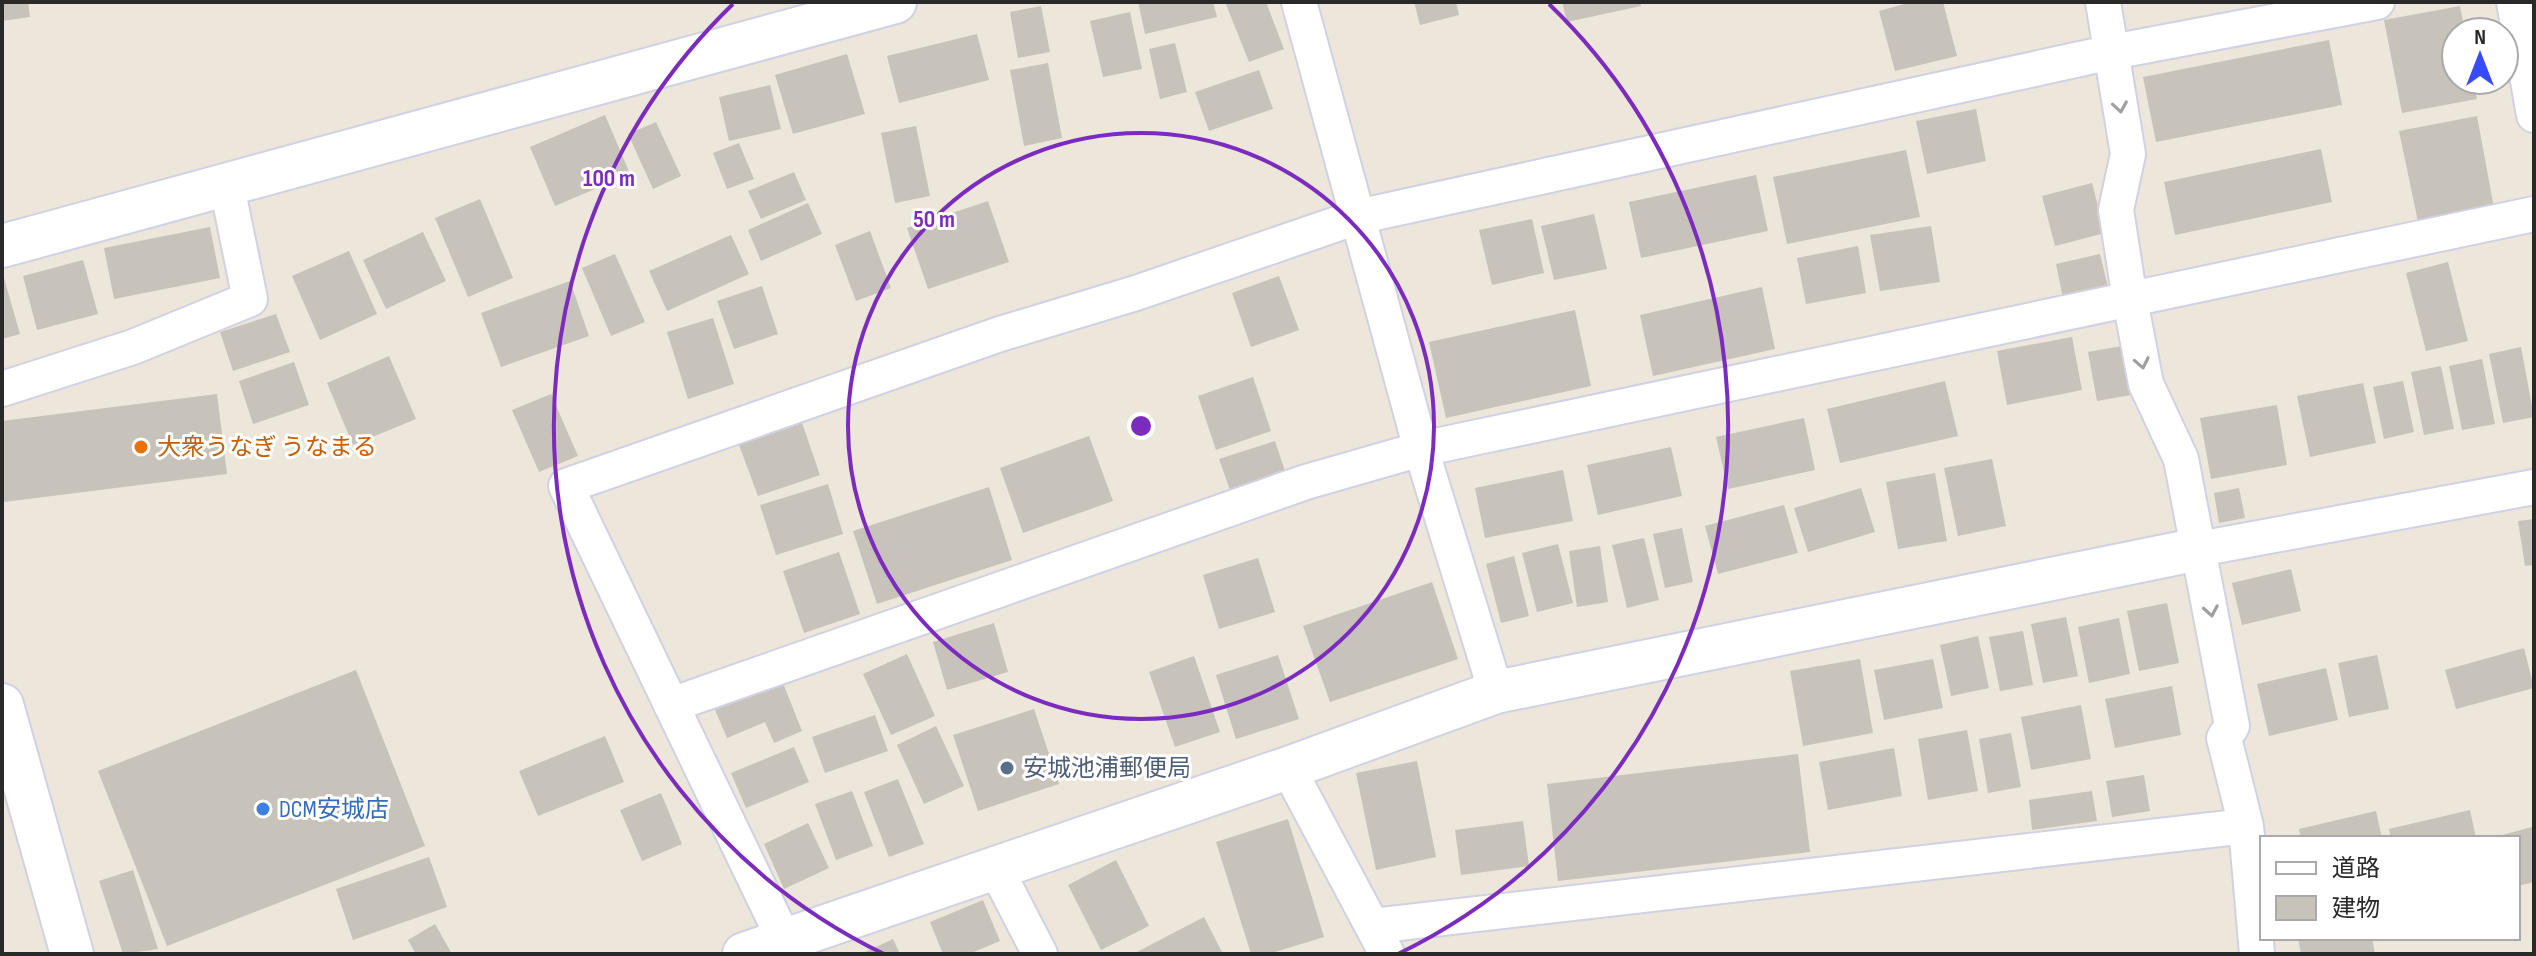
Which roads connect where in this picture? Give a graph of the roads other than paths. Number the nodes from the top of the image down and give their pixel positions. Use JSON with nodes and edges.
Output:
{"nodes":[{"id":1,"x":895,"y":2,"type":"edge"},
{"id":2,"x":1299,"y":2,"type":"edge"},
{"id":3,"x":2103,"y":2,"type":"edge"},
{"id":4,"x":2377,"y":2,"type":"edge"},
{"id":5,"x":2514,"y":2,"type":"edge"},
{"id":6,"x":2112,"y":52,"type":"junction"},
{"id":7,"x":2534,"y":115,"type":"edge"},
{"id":8,"x":226,"y":182,"type":"junction"},
{"id":9,"x":2534,"y":214,"type":"edge"},
{"id":10,"x":1357,"y":217,"type":"junction"},
{"id":11,"x":2,"y":246,"type":"edge"},
{"id":12,"x":2130,"y":300,"type":"junction"},
{"id":13,"x":2,"y":389,"type":"edge"},
{"id":14,"x":1421,"y":449,"type":"junction"},
{"id":15,"x":2534,"y":487,"type":"edge"},
{"id":16,"x":2199,"y":549,"type":"junction"},
{"id":17,"x":1496,"y":692,"type":"junction"},
{"id":18,"x":2,"y":705,"type":"edge"},
{"id":19,"x":671,"y":705,"type":"junction"},
{"id":20,"x":7,"y":748,"type":"edge"},
{"id":21,"x":1288,"y":768,"type":"junction"},
{"id":22,"x":2246,"y":826,"type":"junction"},
{"id":23,"x":995,"y":867,"type":"junction"},
{"id":24,"x":1380,"y":940,"type":"edge"},
{"id":25,"x":787,"y":947,"type":"edge"},
{"id":26,"x":63,"y":951,"type":"edge"},
{"id":27,"x":744,"y":954,"type":"edge"},
{"id":28,"x":1040,"y":954,"type":"edge"},
{"id":29,"x":2257,"y":954,"type":"edge"}],
"edges":[{"from":1,"to":8,"type":"street"},
{"from":2,"to":10,"type":"street"},
{"from":3,"to":6,"type":"street"},
{"from":4,"to":6,"type":"street"},
{"from":5,"to":7,"type":"street"},
{"from":6,"to":10,"type":"street"},
{"from":6,"to":12,"type":"street","one_way":true},
{"from":8,"to":11,"type":"street"},
{"from":8,"to":13,"type":"street"},
{"from":9,"to":12,"type":"street"},
{"from":10,"to":14,"type":"street"},
{"from":10,"to":19,"type":"street"},
{"from":12,"to":14,"type":"street"},
{"from":12,"to":16,"type":"street","one_way":true},
{"from":14,"to":17,"type":"street"},
{"from":14,"to":19,"type":"street"},
{"from":15,"to":16,"type":"street"},
{"from":16,"to":17,"type":"street"},
{"from":16,"to":22,"type":"street","one_way":true},
{"from":17,"to":21,"type":"street"},
{"from":18,"to":20,"type":"street"},
{"from":19,"to":25,"type":"street"},
{"from":20,"to":26,"type":"street"},
{"from":21,"to":23,"type":"street"},
{"from":21,"to":24,"type":"street"},
{"from":22,"to":24,"type":"street"},
{"from":22,"to":29,"type":"street"},
{"from":23,"to":25,"type":"street"},
{"from":23,"to":28,"type":"street"},
{"from":25,"to":27,"type":"street"}]}
